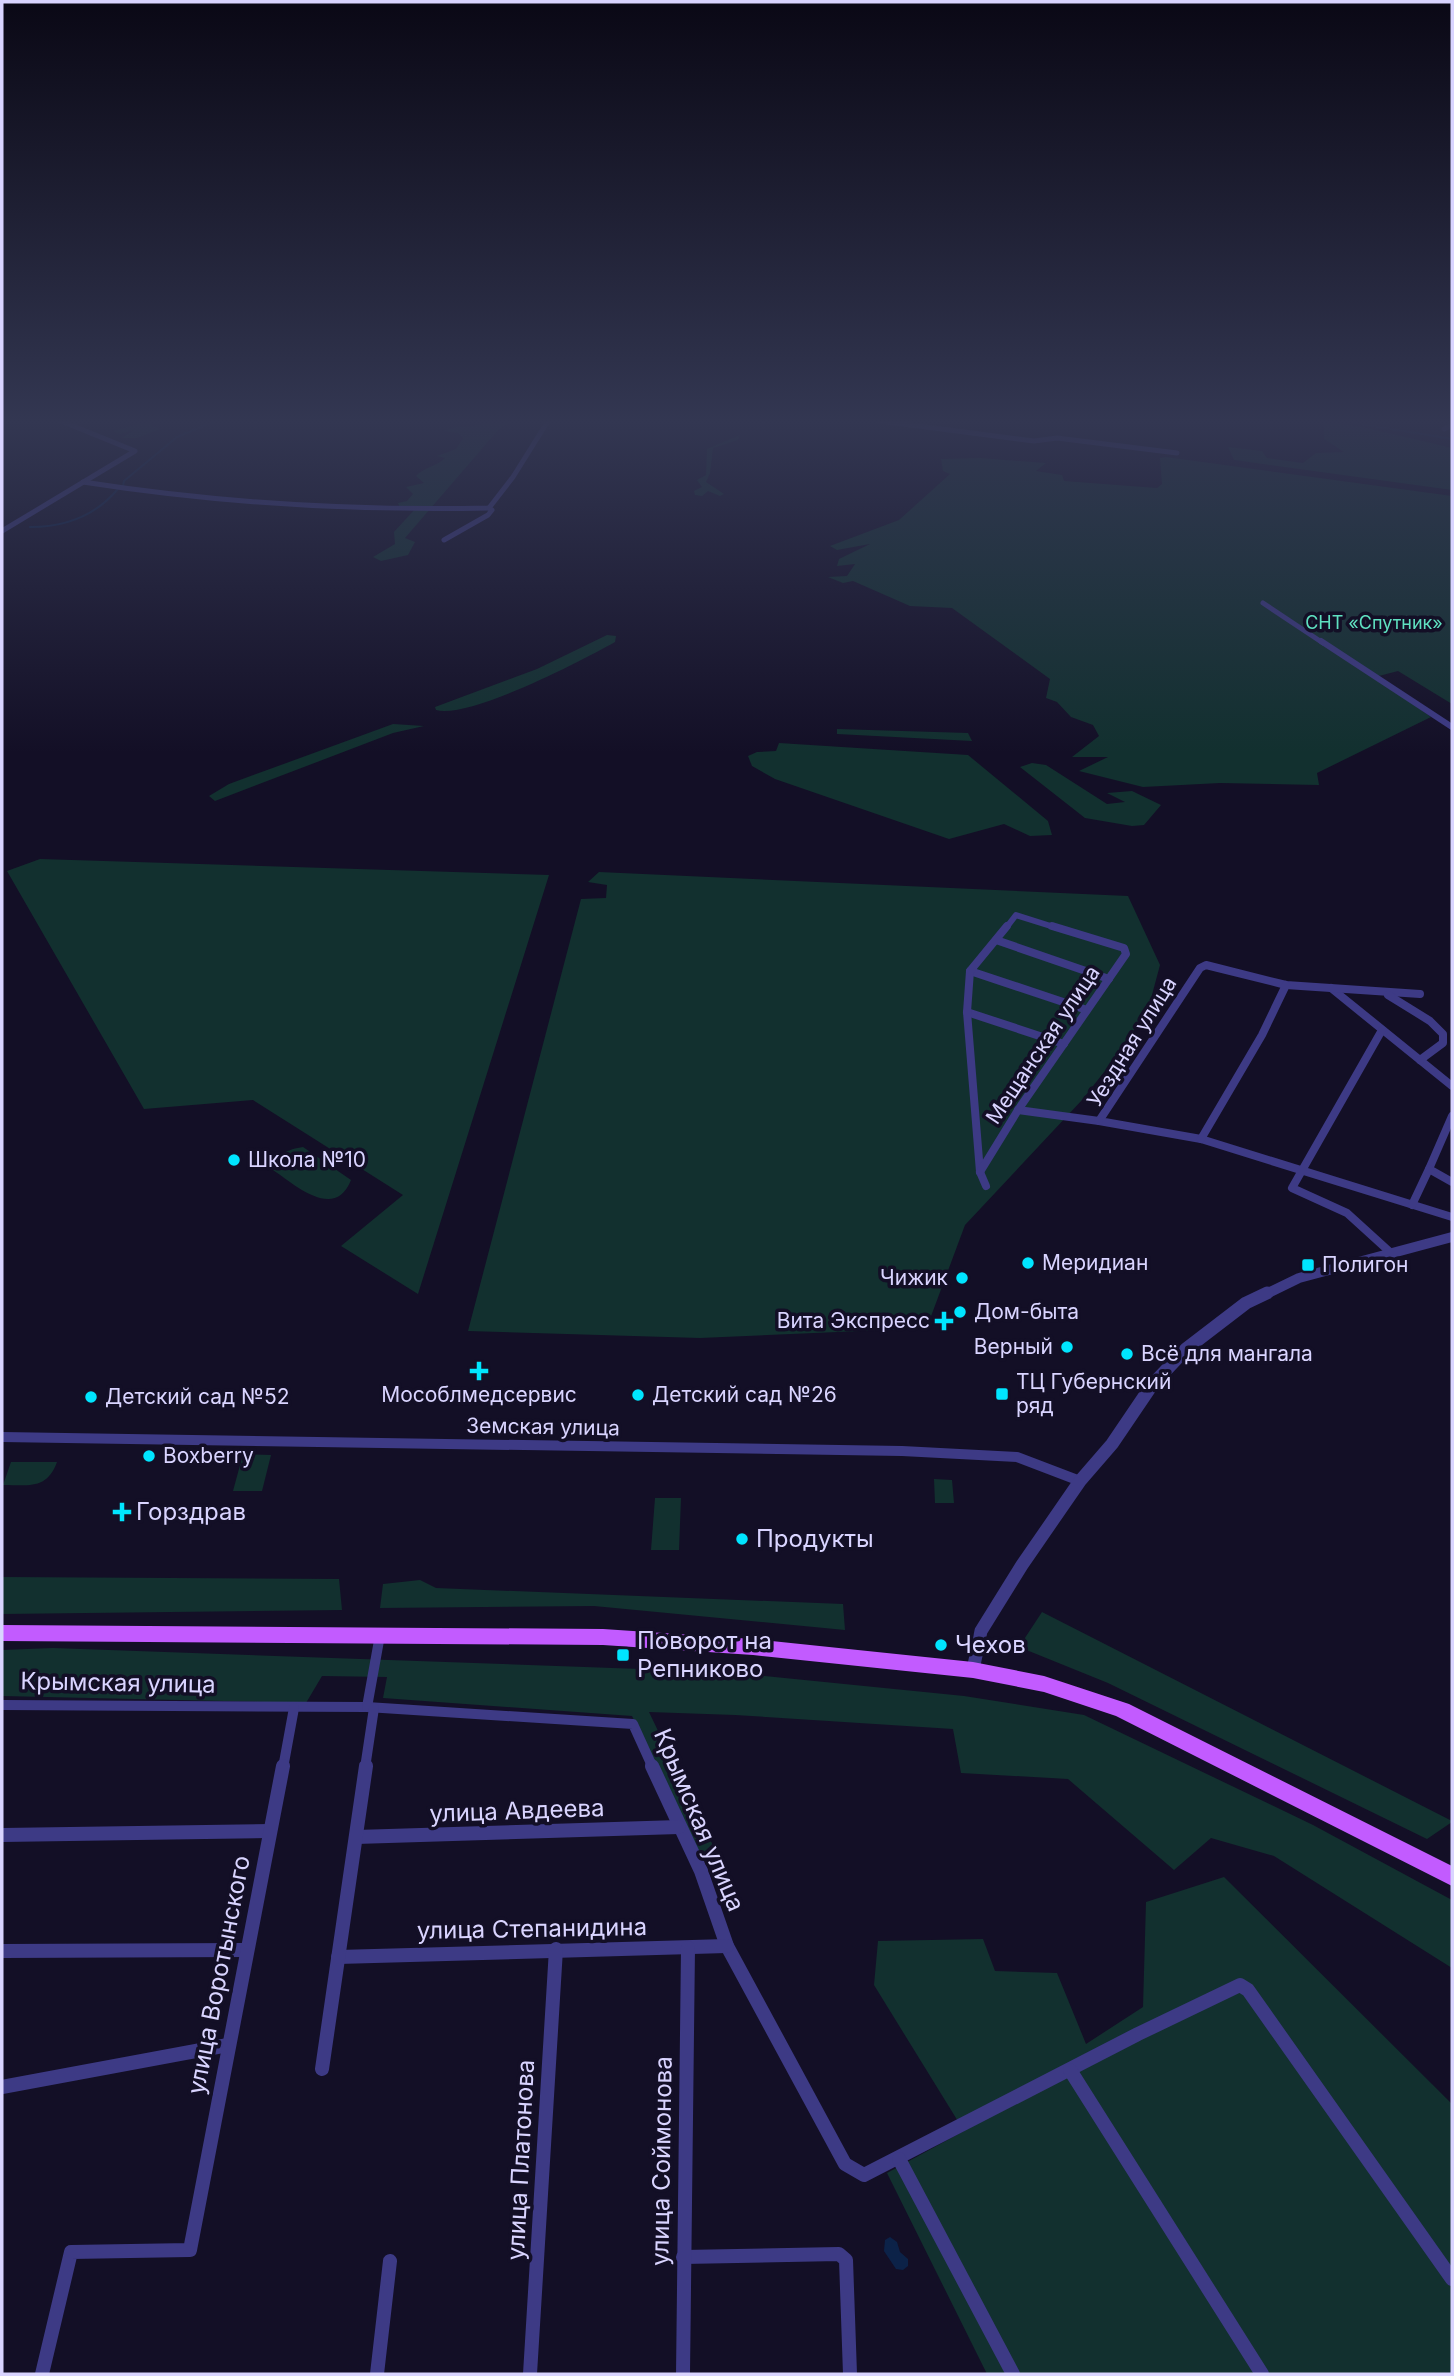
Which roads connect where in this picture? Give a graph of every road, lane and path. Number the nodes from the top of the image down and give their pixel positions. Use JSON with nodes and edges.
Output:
{"nodes":[{"id":1,"x":458,"y":532,"type":"edge"},
{"id":2,"x":444,"y":540,"type":"dead end"},
{"id":3,"x":1263,"y":603,"type":"dead end"},
{"id":4,"x":1452,"y":727,"type":"edge"},
{"id":5,"x":996,"y":940,"type":"junction"},
{"id":6,"x":1200,"y":968,"type":"joint"},
{"id":7,"x":970,"y":971,"type":"junction"},
{"id":8,"x":1109,"y":979,"type":"junction"},
{"id":9,"x":1286,"y":985,"type":"junction"},
{"id":10,"x":1330,"y":987,"type":"junction"},
{"id":11,"x":1385,"y":993,"type":"junction"},
{"id":12,"x":1420,"y":994,"type":"dead end"},
{"id":13,"x":1087,"y":1010,"type":"junction"},
{"id":14,"x":967,"y":1012,"type":"junction"},
{"id":15,"x":1382,"y":1030,"type":"junction"},
{"id":16,"x":1064,"y":1044,"type":"junction"},
{"id":17,"x":1420,"y":1060,"type":"junction"},
{"id":18,"x":1452,"y":1086,"type":"edge"},
{"id":19,"x":1018,"y":1110,"type":"junction"},
{"id":20,"x":1452,"y":1116,"type":"edge"},
{"id":21,"x":1099,"y":1121,"type":"junction"},
{"id":22,"x":1201,"y":1139,"type":"junction"},
{"id":23,"x":1429,"y":1169,"type":"junction"},
{"id":24,"x":980,"y":1171,"type":"junction"},
{"id":25,"x":1303,"y":1171,"type":"junction"},
{"id":26,"x":1452,"y":1182,"type":"edge"},
{"id":27,"x":986,"y":1186,"type":"dead end"},
{"id":28,"x":1412,"y":1205,"type":"junction"},
{"id":29,"x":1452,"y":1217,"type":"edge"},
{"id":30,"x":1452,"y":1237,"type":"edge"},
{"id":31,"x":1391,"y":1253,"type":"junction"},
{"id":32,"x":2,"y":1437,"type":"edge"},
{"id":33,"x":1080,"y":1481,"type":"junction"},
{"id":34,"x":2,"y":1633,"type":"edge"},
{"id":35,"x":380,"y":1635,"type":"junction"},
{"id":36,"x":973,"y":1670,"type":"junction"},
{"id":37,"x":2,"y":1704,"type":"edge"},
{"id":38,"x":294,"y":1708,"type":"junction"},
{"id":39,"x":371,"y":1708,"type":"junction"},
{"id":40,"x":679,"y":1827,"type":"junction"},
{"id":41,"x":270,"y":1831,"type":"junction"},
{"id":42,"x":2,"y":1835,"type":"edge"},
{"id":43,"x":356,"y":1837,"type":"junction"},
{"id":44,"x":1452,"y":1876,"type":"edge"},
{"id":45,"x":727,"y":1945,"type":"junction"},
{"id":46,"x":688,"y":1948,"type":"junction"},
{"id":47,"x":556,"y":1949,"type":"junction"},
{"id":48,"x":246,"y":1950,"type":"junction"},
{"id":49,"x":2,"y":1951,"type":"edge"},
{"id":50,"x":338,"y":1957,"type":"junction"},
{"id":51,"x":228,"y":2045,"type":"junction"},
{"id":52,"x":323,"y":2069,"type":"dead end"},
{"id":53,"x":1070,"y":2070,"type":"junction"},
{"id":54,"x":2,"y":2087,"type":"edge"},
{"id":55,"x":899,"y":2159,"type":"junction"},
{"id":56,"x":683,"y":2257,"type":"junction"},
{"id":57,"x":390,"y":2261,"type":"dead end"},
{"id":58,"x":1452,"y":2279,"type":"edge"},
{"id":59,"x":42,"y":2374,"type":"edge"},
{"id":60,"x":377,"y":2374,"type":"edge"},
{"id":61,"x":530,"y":2374,"type":"edge"},
{"id":62,"x":683,"y":2374,"type":"edge"},
{"id":63,"x":850,"y":2374,"type":"edge"},
{"id":64,"x":1013,"y":2374,"type":"edge"},
{"id":65,"x":1262,"y":2374,"type":"edge"}],
"edges":[{"from":1,"to":2,"type":"street"},
{"from":3,"to":4,"type":"street"},
{"from":5,"to":7,"type":"street"},
{"from":5,"to":8,"type":"street"},
{"from":5,"to":8,"type":"street","name":"Мещанская улица"},
{"from":6,"to":9,"type":"street"},
{"from":6,"to":21,"type":"street","name":"Уездная улица"},
{"from":7,"to":13,"type":"street"},
{"from":7,"to":14,"type":"street"},
{"from":8,"to":13,"type":"street","name":"Мещанская улица"},
{"from":9,"to":10,"type":"street"},
{"from":9,"to":22,"type":"street"},
{"from":10,"to":11,"type":"street"},
{"from":10,"to":15,"type":"street"},
{"from":11,"to":12,"type":"street"},
{"from":11,"to":17,"type":"street"},
{"from":13,"to":16,"type":"street","name":"Мещанская улица"},
{"from":14,"to":16,"type":"street"},
{"from":14,"to":24,"type":"street"},
{"from":15,"to":17,"type":"street"},
{"from":15,"to":25,"type":"street"},
{"from":16,"to":19,"type":"street","name":"Мещанская улица"},
{"from":17,"to":18,"type":"street"},
{"from":19,"to":21,"type":"street"},
{"from":19,"to":24,"type":"street","name":"Мещанская улица"},
{"from":20,"to":23,"type":"street"},
{"from":21,"to":22,"type":"street","name":"Уездная улица"},
{"from":22,"to":25,"type":"street","name":"Уездная улица"},
{"from":23,"to":26,"type":"street"},
{"from":23,"to":28,"type":"street"},
{"from":24,"to":27,"type":"street"},
{"from":25,"to":28,"type":"street","name":"Уездная улица"},
{"from":25,"to":31,"type":"street"},
{"from":28,"to":29,"type":"street","name":"Уездная улица"},
{"from":30,"to":31,"type":"street"},
{"from":31,"to":33,"type":"street"},
{"from":32,"to":33,"type":"street","name":"Земская улица"},
{"from":33,"to":36,"type":"street"},
{"from":34,"to":35,"type":"main road"},
{"from":35,"to":36,"type":"main road"},
{"from":35,"to":39,"type":"street"},
{"from":36,"to":44,"type":"main road"},
{"from":37,"to":38,"type":"street","name":"Крымская улица"},
{"from":38,"to":39,"type":"street","name":"Крымская улица"},
{"from":38,"to":41,"type":"street","name":"улица Воротынского"},
{"from":39,"to":40,"type":"street","name":"Крымская улица"},
{"from":39,"to":43,"type":"street"},
{"from":40,"to":43,"type":"street","name":"улица Авдеева"},
{"from":40,"to":45,"type":"street","name":"Крымская улица"},
{"from":41,"to":42,"type":"street"},
{"from":41,"to":48,"type":"street","name":"улица Воротынского"},
{"from":43,"to":50,"type":"street"},
{"from":45,"to":46,"type":"street","name":"улица Степанидина"},
{"from":45,"to":55,"type":"street","name":"Крымская улица"},
{"from":46,"to":47,"type":"street","name":"улица Степанидина"},
{"from":46,"to":56,"type":"street","name":"улица Соймонова"},
{"from":47,"to":50,"type":"street","name":"улица Степанидина"},
{"from":47,"to":61,"type":"street","name":"улица Платонова"},
{"from":48,"to":49,"type":"street"},
{"from":48,"to":51,"type":"street","name":"улица Воротынского"},
{"from":50,"to":52,"type":"street"},
{"from":51,"to":54,"type":"street"},
{"from":51,"to":59,"type":"street","name":"улица Воротынского"},
{"from":53,"to":55,"type":"street","name":"Крымская улица"},
{"from":53,"to":58,"type":"street","name":"Крымская улица"},
{"from":53,"to":65,"type":"street"},
{"from":55,"to":64,"type":"street"},
{"from":56,"to":62,"type":"street","name":"улица Соймонова"},
{"from":56,"to":63,"type":"street"},
{"from":57,"to":60,"type":"street"}]}
